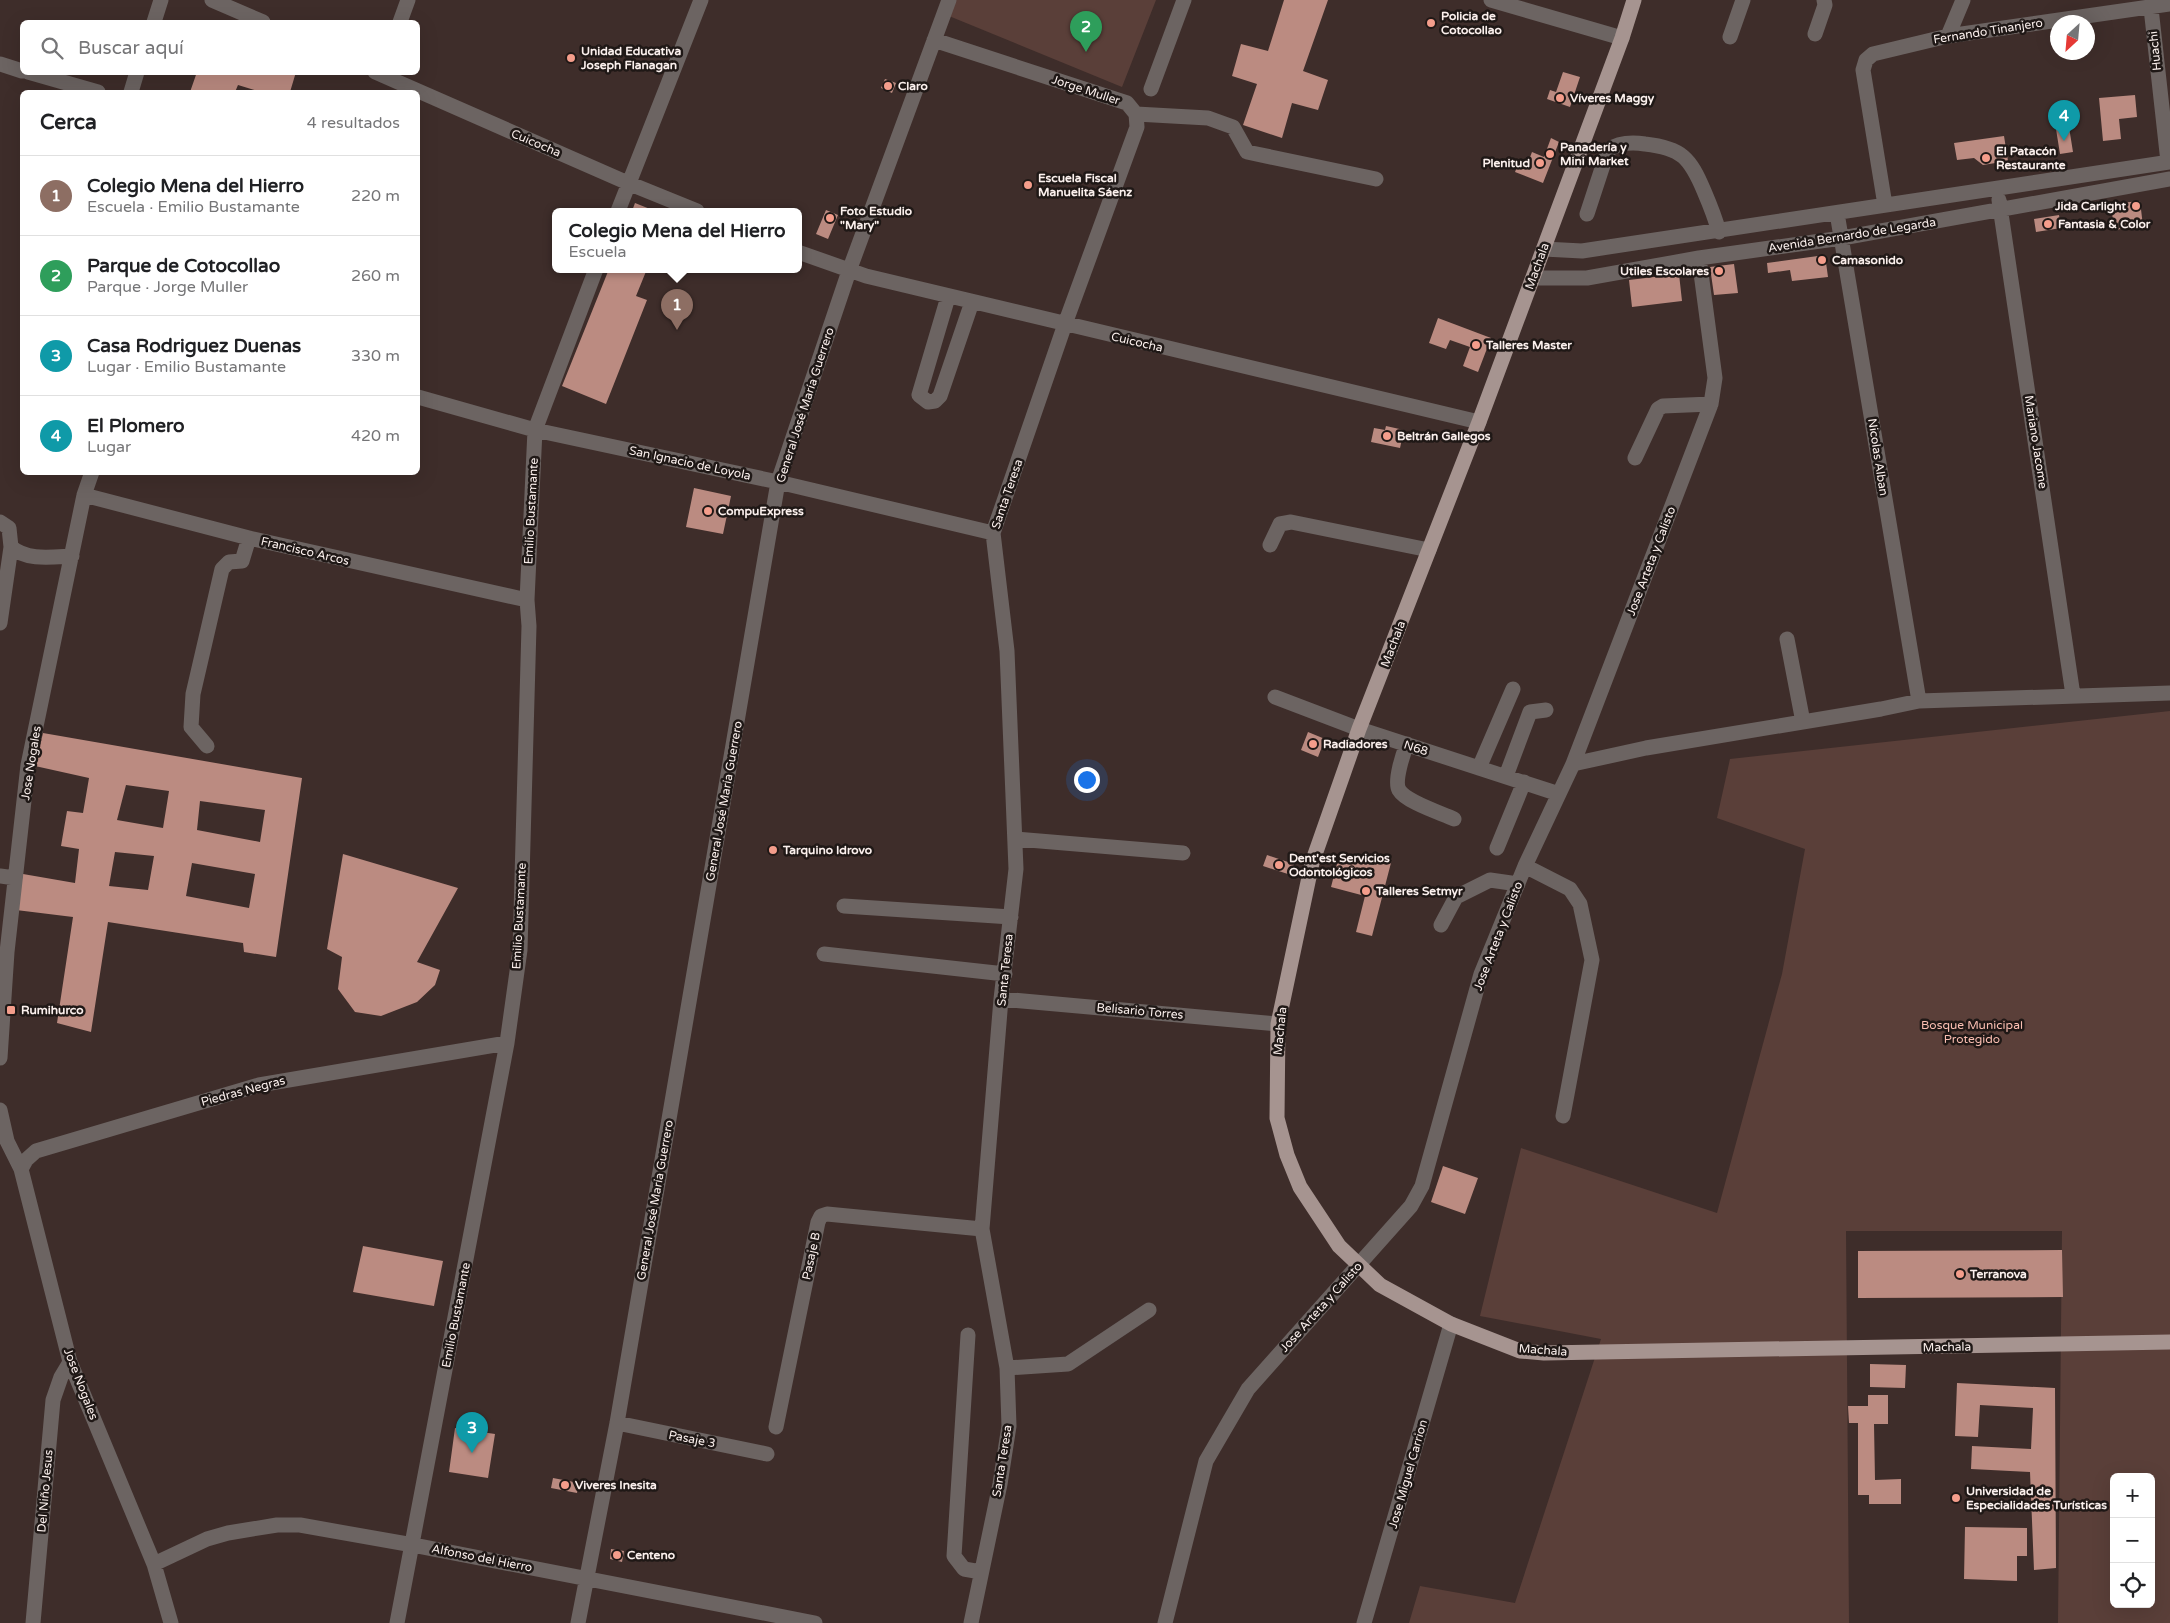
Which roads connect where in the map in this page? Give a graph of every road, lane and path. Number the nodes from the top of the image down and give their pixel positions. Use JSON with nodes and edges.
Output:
{"nodes":[{"id":1,"x":161,"y":0,"type":"edge"},
{"id":2,"x":212,"y":0,"type":"edge"},
{"id":3,"x":408,"y":0,"type":"edge"},
{"id":4,"x":700,"y":0,"type":"edge"},
{"id":5,"x":949,"y":0,"type":"edge"},
{"id":6,"x":1184,"y":0,"type":"edge"},
{"id":7,"x":1491,"y":0,"type":"edge"},
{"id":8,"x":1634,"y":0,"type":"edge"},
{"id":9,"x":1743,"y":0,"type":"edge"},
{"id":10,"x":1824,"y":0,"type":"edge"},
{"id":11,"x":1963,"y":0,"type":"edge"},
{"id":12,"x":2152,"y":4,"type":"edge"},
{"id":13,"x":2170,"y":4,"type":"edge"},
{"id":14,"x":155,"y":20,"type":"edge"},
{"id":15,"x":257,"y":20,"type":"edge"},
{"id":16,"x":401,"y":20,"type":"edge"},
{"id":17,"x":1815,"y":34,"type":"dead end"},
{"id":18,"x":1948,"y":36,"type":"junction"},
{"id":19,"x":1730,"y":37,"type":"dead end"},
{"id":20,"x":1622,"y":38,"type":"junction"},
{"id":21,"x":934,"y":40,"type":"junction"},
{"id":22,"x":0,"y":64,"type":"edge"},
{"id":23,"x":20,"y":70,"type":"edge"},
{"id":24,"x":38,"y":75,"type":"edge"},
{"id":25,"x":137,"y":75,"type":"edge"},
{"id":26,"x":384,"y":79,"type":"edge"},
{"id":27,"x":1152,"y":89,"type":"dead end"},
{"id":28,"x":91,"y":90,"type":"edge"},
{"id":29,"x":132,"y":90,"type":"edge"},
{"id":30,"x":410,"y":90,"type":"edge"},
{"id":31,"x":420,"y":94,"type":"edge"},
{"id":32,"x":1136,"y":114,"type":"junction"},
{"id":33,"x":2169,"y":162,"type":"edge"},
{"id":34,"x":1376,"y":179,"type":"dead end"},
{"id":35,"x":2170,"y":179,"type":"edge"},
{"id":36,"x":628,"y":184,"type":"junction"},
{"id":37,"x":1997,"y":188,"type":"junction"},
{"id":38,"x":1884,"y":205,"type":"junction"},
{"id":39,"x":619,"y":208,"type":"edge"},
{"id":40,"x":689,"y":208,"type":"edge"},
{"id":41,"x":2001,"y":210,"type":"junction"},
{"id":42,"x":1836,"y":213,"type":"junction"},
{"id":43,"x":1586,"y":214,"type":"dead end"},
{"id":44,"x":1719,"y":232,"type":"junction"},
{"id":45,"x":1842,"y":238,"type":"junction"},
{"id":46,"x":1544,"y":249,"type":"junction"},
{"id":47,"x":802,"y":253,"type":"edge"},
{"id":48,"x":1699,"y":258,"type":"junction"},
{"id":49,"x":849,"y":271,"type":"junction"},
{"id":50,"x":594,"y":273,"type":"edge"},
{"id":51,"x":1533,"y":278,"type":"junction"},
{"id":52,"x":948,"y":297,"type":"junction"},
{"id":53,"x":972,"y":302,"type":"junction"},
{"id":54,"x":1065,"y":324,"type":"junction"},
{"id":55,"x":420,"y":398,"type":"edge"},
{"id":56,"x":1711,"y":404,"type":"junction"},
{"id":57,"x":1479,"y":422,"type":"junction"},
{"id":58,"x":535,"y":430,"type":"junction"},
{"id":59,"x":1635,"y":458,"type":"dead end"},
{"id":60,"x":91,"y":475,"type":"edge"},
{"id":61,"x":778,"y":482,"type":"junction"},
{"id":62,"x":84,"y":495,"type":"junction"},
{"id":63,"x":0,"y":522,"type":"edge"},
{"id":64,"x":993,"y":533,"type":"junction"},
{"id":65,"x":249,"y":538,"type":"junction"},
{"id":66,"x":1270,"y":545,"type":"dead end"},
{"id":67,"x":11,"y":547,"type":"junction"},
{"id":68,"x":1429,"y":550,"type":"junction"},
{"id":69,"x":72,"y":556,"type":"junction"},
{"id":70,"x":527,"y":600,"type":"junction"},
{"id":71,"x":0,"y":623,"type":"edge"},
{"id":72,"x":1787,"y":639,"type":"dead end"},
{"id":73,"x":1513,"y":689,"type":"dead end"},
{"id":74,"x":2170,"y":693,"type":"edge"},
{"id":75,"x":2073,"y":695,"type":"junction"},
{"id":76,"x":1275,"y":697,"type":"dead end"},
{"id":77,"x":1919,"y":701,"type":"junction"},
{"id":78,"x":1546,"y":710,"type":"dead end"},
{"id":79,"x":1803,"y":722,"type":"junction"},
{"id":80,"x":1360,"y":729,"type":"junction"},
{"id":81,"x":1407,"y":744,"type":"junction"},
{"id":82,"x":207,"y":746,"type":"dead end"},
{"id":83,"x":1573,"y":764,"type":"junction"},
{"id":84,"x":1479,"y":768,"type":"junction"},
{"id":85,"x":1506,"y":776,"type":"junction"},
{"id":86,"x":1524,"y":782,"type":"junction"},
{"id":87,"x":1559,"y":794,"type":"junction"},
{"id":88,"x":1454,"y":819,"type":"dead end"},
{"id":89,"x":1015,"y":839,"type":"junction"},
{"id":90,"x":1497,"y":848,"type":"dead end"},
{"id":91,"x":1183,"y":853,"type":"dead end"},
{"id":92,"x":1525,"y":866,"type":"junction"},
{"id":93,"x":0,"y":876,"type":"edge"},
{"id":94,"x":16,"y":878,"type":"junction"},
{"id":95,"x":1518,"y":884,"type":"junction"},
{"id":96,"x":844,"y":906,"type":"dead end"},
{"id":97,"x":1011,"y":917,"type":"junction"},
{"id":98,"x":1441,"y":925,"type":"dead end"},
{"id":99,"x":824,"y":954,"type":"dead end"},
{"id":100,"x":1005,"y":974,"type":"junction"},
{"id":101,"x":3,"y":978,"type":"edge"},
{"id":102,"x":1001,"y":999,"type":"junction"},
{"id":103,"x":1278,"y":1024,"type":"junction"},
{"id":104,"x":507,"y":1043,"type":"junction"},
{"id":105,"x":0,"y":1058,"type":"edge"},
{"id":106,"x":0,"y":1110,"type":"edge"},
{"id":107,"x":1563,"y":1116,"type":"dead end"},
{"id":108,"x":4,"y":1145,"type":"edge"},
{"id":109,"x":21,"y":1169,"type":"junction"},
{"id":110,"x":982,"y":1229,"type":"junction"},
{"id":111,"x":1358,"y":1266,"type":"junction"},
{"id":112,"x":1149,"y":1310,"type":"dead end"},
{"id":113,"x":1451,"y":1324,"type":"junction"},
{"id":114,"x":968,"y":1336,"type":"dead end"},
{"id":115,"x":2170,"y":1342,"type":"edge"},
{"id":116,"x":70,"y":1362,"type":"junction"},
{"id":117,"x":1007,"y":1368,"type":"junction"},
{"id":118,"x":617,"y":1423,"type":"junction"},
{"id":119,"x":776,"y":1426,"type":"dead end"},
{"id":120,"x":767,"y":1454,"type":"dead end"},
{"id":121,"x":414,"y":1545,"type":"junction"},
{"id":122,"x":154,"y":1564,"type":"junction"},
{"id":123,"x":982,"y":1572,"type":"junction"},
{"id":124,"x":587,"y":1578,"type":"junction"},
{"id":125,"x":778,"y":1619,"type":"edge"},
{"id":126,"x":33,"y":1623,"type":"edge"},
{"id":127,"x":171,"y":1623,"type":"edge"},
{"id":128,"x":398,"y":1623,"type":"edge"},
{"id":129,"x":578,"y":1623,"type":"edge"},
{"id":130,"x":815,"y":1623,"type":"edge"},
{"id":131,"x":971,"y":1623,"type":"edge"},
{"id":132,"x":1165,"y":1623,"type":"edge"},
{"id":133,"x":1364,"y":1623,"type":"edge"}],
"edges":[{"from":1,"to":14,"type":"street"},
{"from":2,"to":15,"type":"street"},
{"from":3,"to":16,"type":"street"},
{"from":4,"to":36,"type":"street"},
{"from":5,"to":21,"type":"street","name":"General José María Guerrero"},
{"from":6,"to":27,"type":"street"},
{"from":7,"to":20,"type":"street"},
{"from":8,"to":20,"type":"main road","name":"Machala"},
{"from":9,"to":19,"type":"street"},
{"from":10,"to":17,"type":"street"},
{"from":11,"to":18,"type":"street"},
{"from":12,"to":13,"type":"street","name":"Fernando Tinanjero"},
{"from":12,"to":18,"type":"street","name":"Fernando Tinanjero"},
{"from":12,"to":33,"type":"street","name":"Huachi"},
{"from":18,"to":38,"type":"street","name":"Fernando Tinanjero"},
{"from":20,"to":46,"type":"main road","name":"Machala"},
{"from":21,"to":32,"type":"street","name":"Jorge Muller"},
{"from":21,"to":49,"type":"street","name":"General José María Guerrero"},
{"from":22,"to":23,"type":"street"},
{"from":24,"to":28,"type":"street"},
{"from":25,"to":29,"type":"street"},
{"from":26,"to":30,"type":"street","name":"Cuicocha"},
{"from":31,"to":36,"type":"street","name":"Cuicocha"},
{"from":32,"to":34,"type":"street"},
{"from":32,"to":54,"type":"street"},
{"from":33,"to":37,"type":"street","name":"Avenida Bernardo de Legarda"},
{"from":35,"to":41,"type":"street","name":"Avenida Bernardo de Legarda"},
{"from":36,"to":39,"type":"street"},
{"from":36,"to":40,"type":"street","name":"Cuicocha"},
{"from":37,"to":38,"type":"street","name":"Avenida Bernardo de Legarda"},
{"from":37,"to":41,"type":"street","name":"Mariano Jacome"},
{"from":38,"to":42,"type":"street","name":"Avenida Bernardo de Legarda"},
{"from":41,"to":45,"type":"street","name":"Avenida Bernardo de Legarda"},
{"from":41,"to":75,"type":"street","name":"Mariano Jacome"},
{"from":42,"to":44,"type":"street","name":"Avenida Bernardo de Legarda"},
{"from":42,"to":45,"type":"street","name":"Nicolas Alban"},
{"from":43,"to":44,"type":"street"},
{"from":44,"to":46,"type":"street","name":"Avenida Bernardo de Legarda"},
{"from":45,"to":48,"type":"street","name":"Avenida Bernardo de Legarda"},
{"from":45,"to":77,"type":"street","name":"Nicolas Alban"},
{"from":46,"to":51,"type":"main road","name":"Machala"},
{"from":47,"to":49,"type":"street","name":"Cuicocha"},
{"from":48,"to":51,"type":"street","name":"Avenida Bernardo de Legarda"},
{"from":48,"to":56,"type":"street","name":"Jose Arteta y Calisto"},
{"from":49,"to":52,"type":"street","name":"Cuicocha"},
{"from":49,"to":61,"type":"street","name":"General José María Guerrero"},
{"from":50,"to":58,"type":"street","name":"Emilio Bustamante"},
{"from":51,"to":57,"type":"main road","name":"Machala"},
{"from":52,"to":53,"type":"street","name":"Cuicocha"},
{"from":52,"to":53,"type":"street"},
{"from":53,"to":54,"type":"street","name":"Cuicocha"},
{"from":54,"to":57,"type":"street","name":"Cuicocha"},
{"from":54,"to":64,"type":"street","name":"Santa Teresa"},
{"from":55,"to":58,"type":"street","name":"San Ignacio de Loyola"},
{"from":56,"to":59,"type":"street"},
{"from":56,"to":83,"type":"street","name":"Jose Arteta y Calisto"},
{"from":57,"to":68,"type":"main road","name":"Machala"},
{"from":58,"to":61,"type":"street","name":"San Ignacio de Loyola"},
{"from":58,"to":70,"type":"street","name":"Emilio Bustamante"},
{"from":60,"to":62,"type":"street","name":"Jose Nogales"},
{"from":61,"to":64,"type":"street","name":"San Ignacio de Loyola"},
{"from":61,"to":118,"type":"street","name":"General José María Guerrero"},
{"from":62,"to":65,"type":"street","name":"Francisco Arcos"},
{"from":62,"to":69,"type":"street","name":"Jose Nogales"},
{"from":63,"to":67,"type":"street"},
{"from":64,"to":89,"type":"street","name":"Santa Teresa"},
{"from":65,"to":70,"type":"street","name":"Francisco Arcos"},
{"from":65,"to":82,"type":"street"},
{"from":66,"to":68,"type":"street"},
{"from":67,"to":69,"type":"street"},
{"from":67,"to":71,"type":"street"},
{"from":68,"to":80,"type":"main road","name":"Machala"},
{"from":69,"to":94,"type":"street","name":"Jose Nogales"},
{"from":70,"to":104,"type":"street","name":"Emilio Bustamante"},
{"from":72,"to":79,"type":"street"},
{"from":73,"to":84,"type":"street"},
{"from":74,"to":75,"type":"street"},
{"from":75,"to":77,"type":"street"},
{"from":76,"to":80,"type":"street","name":"N68"},
{"from":77,"to":79,"type":"street"},
{"from":78,"to":85,"type":"street"},
{"from":79,"to":83,"type":"street"},
{"from":80,"to":81,"type":"street","name":"N68"},
{"from":80,"to":103,"type":"main road","name":"Machala"},
{"from":81,"to":84,"type":"street","name":"N68"},
{"from":81,"to":88,"type":"street"},
{"from":83,"to":87,"type":"street","name":"Jose Arteta y Calisto"},
{"from":84,"to":85,"type":"street","name":"N68"},
{"from":85,"to":86,"type":"street","name":"N68"},
{"from":86,"to":87,"type":"street","name":"N68"},
{"from":86,"to":90,"type":"street"},
{"from":87,"to":92,"type":"street","name":"Jose Arteta y Calisto"},
{"from":89,"to":91,"type":"street"},
{"from":89,"to":97,"type":"street","name":"Santa Teresa"},
{"from":92,"to":95,"type":"street","name":"Jose Arteta y Calisto"},
{"from":92,"to":107,"type":"street"},
{"from":93,"to":94,"type":"street"},
{"from":94,"to":101,"type":"street","name":"Jose Nogales"},
{"from":95,"to":98,"type":"street"},
{"from":95,"to":111,"type":"street","name":"Jose Arteta y Calisto"},
{"from":96,"to":97,"type":"street"},
{"from":97,"to":100,"type":"street","name":"Santa Teresa"},
{"from":99,"to":100,"type":"street"},
{"from":100,"to":102,"type":"street","name":"Santa Teresa"},
{"from":101,"to":105,"type":"street","name":"Jose Nogales"},
{"from":102,"to":103,"type":"street","name":"Belisario Torres"},
{"from":102,"to":110,"type":"street","name":"Santa Teresa"},
{"from":103,"to":111,"type":"main road","name":"Machala"},
{"from":104,"to":109,"type":"street","name":"Piedras Negras"},
{"from":104,"to":121,"type":"street","name":"Emilio Bustamante"},
{"from":106,"to":108,"type":"street","name":"Jose Nogales"},
{"from":108,"to":109,"type":"street","name":"Jose Nogales"},
{"from":109,"to":116,"type":"street","name":"Jose Nogales"},
{"from":110,"to":117,"type":"street","name":"Santa Teresa"},
{"from":110,"to":119,"type":"street","name":"Pasaje B"},
{"from":111,"to":113,"type":"main road","name":"Machala"},
{"from":111,"to":132,"type":"street","name":"Jose Arteta y Calisto"},
{"from":112,"to":117,"type":"street"},
{"from":113,"to":115,"type":"main road","name":"Machala"},
{"from":113,"to":133,"type":"street","name":"Jose Miguel Carrion"},
{"from":114,"to":123,"type":"street"},
{"from":116,"to":122,"type":"street","name":"Jose Nogales"},
{"from":116,"to":126,"type":"street","name":"Del Niño Jesus"},
{"from":117,"to":123,"type":"street","name":"Santa Teresa"},
{"from":118,"to":120,"type":"street","name":"Pasaje 3"},
{"from":118,"to":124,"type":"street","name":"General José María Guerrero"},
{"from":121,"to":122,"type":"street","name":"Alfonso del Hierro"},
{"from":121,"to":124,"type":"street","name":"Alfonso del Hierro"},
{"from":121,"to":128,"type":"street","name":"Emilio Bustamante"},
{"from":122,"to":127,"type":"street","name":"Jose Nogales"},
{"from":123,"to":131,"type":"street","name":"Santa Teresa"},
{"from":124,"to":125,"type":"street","name":"Alfonso del Hierro"},
{"from":124,"to":129,"type":"street","name":"General José María Guerrero"},
{"from":125,"to":130,"type":"street","name":"Alfonso del Hierro"}]}
